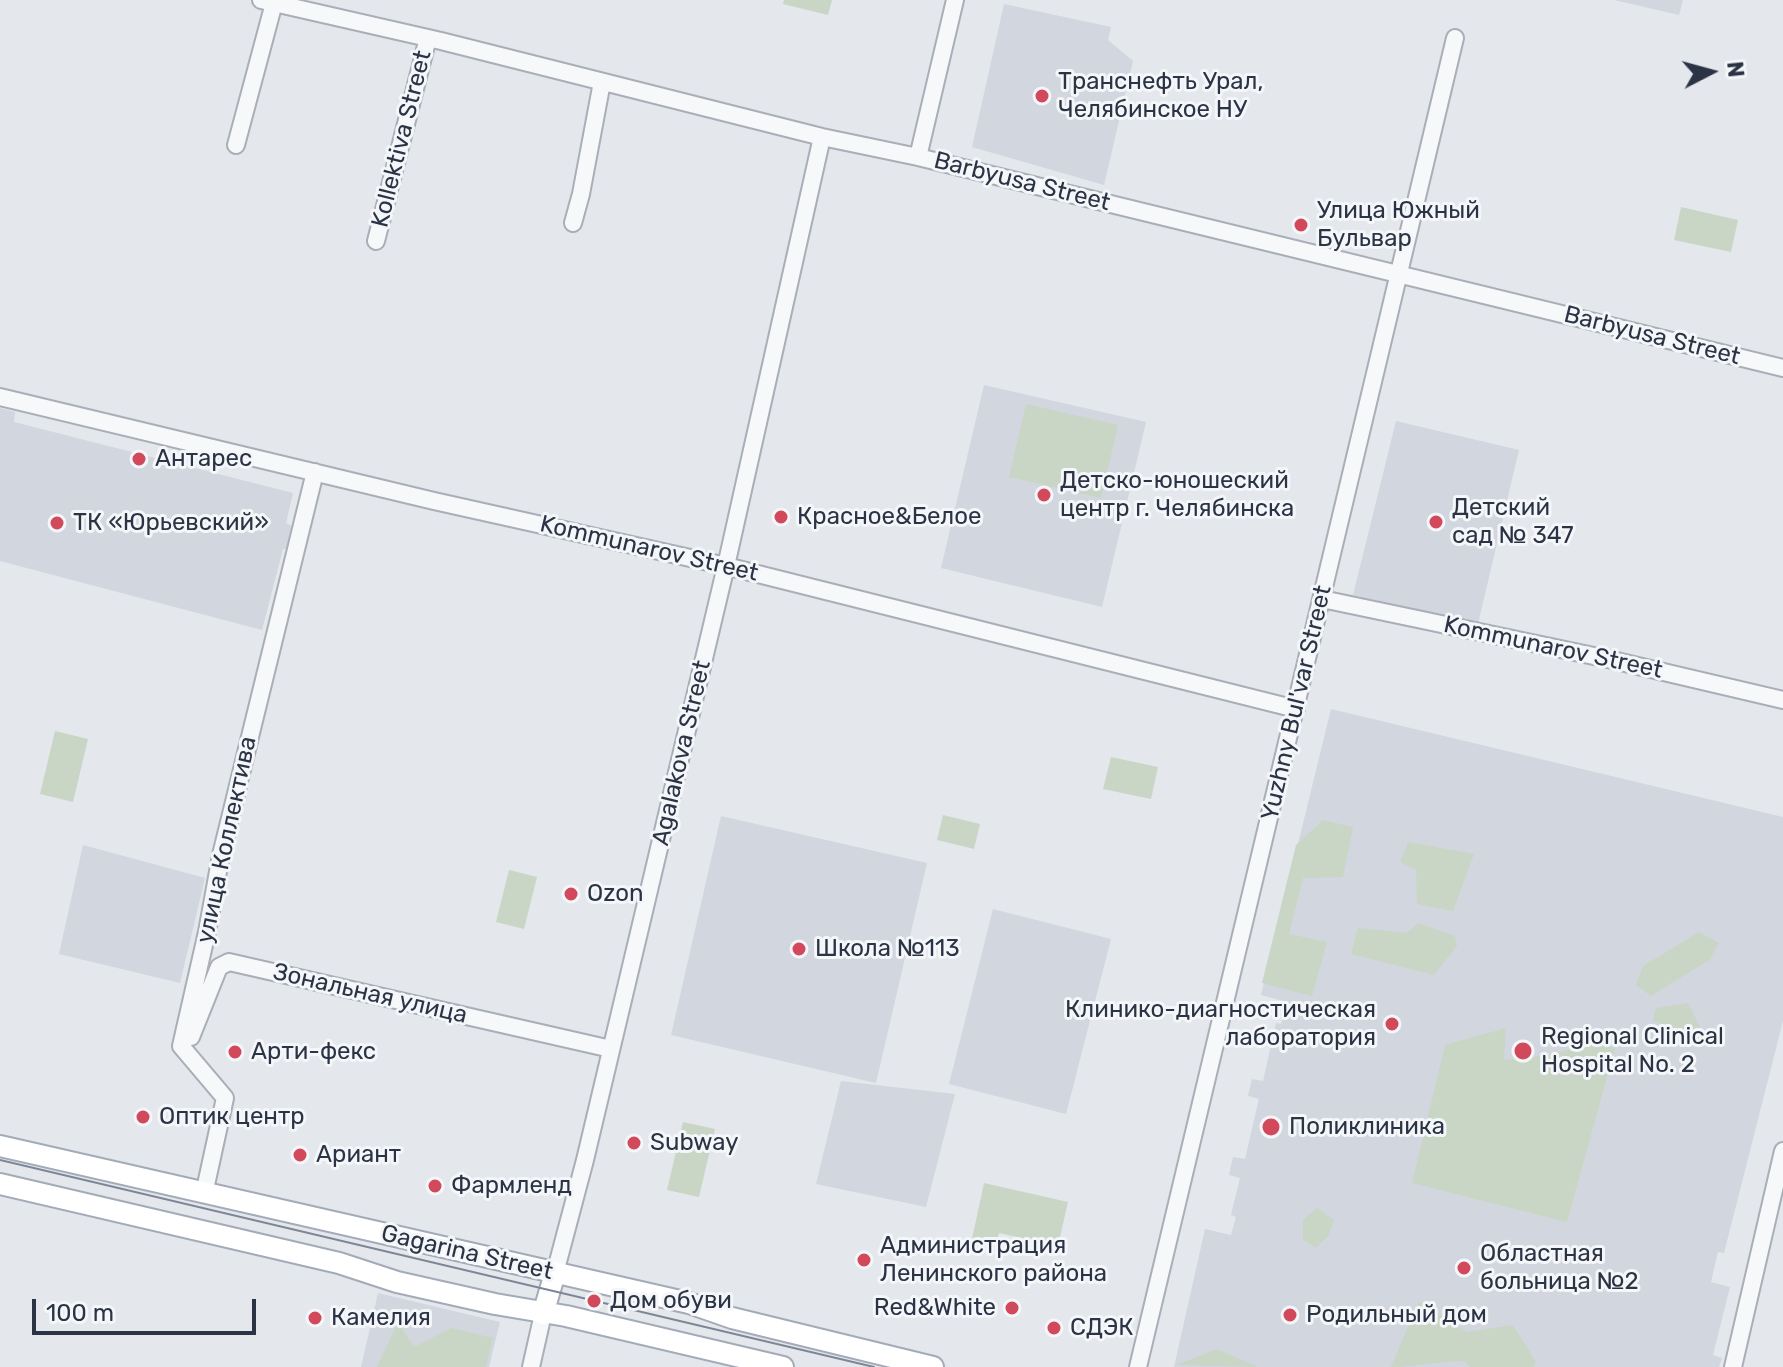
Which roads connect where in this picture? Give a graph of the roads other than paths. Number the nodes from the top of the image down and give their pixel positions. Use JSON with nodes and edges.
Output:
{"nodes":[{"id":1,"x":955,"y":0,"type":"edge"},
{"id":2,"x":267,"y":1,"type":"edge"},
{"id":3,"x":428,"y":38,"type":"junction"},
{"id":4,"x":1455,"y":38,"type":"dead end"},
{"id":5,"x":602,"y":82,"type":"junction"},
{"id":6,"x":822,"y":137,"type":"junction"},
{"id":7,"x":236,"y":145,"type":"dead end"},
{"id":8,"x":918,"y":157,"type":"junction"},
{"id":9,"x":573,"y":223,"type":"dead end"},
{"id":10,"x":376,"y":241,"type":"dead end"},
{"id":11,"x":1400,"y":275,"type":"junction"},
{"id":12,"x":1783,"y":368,"type":"edge"},
{"id":13,"x":0,"y":397,"type":"edge"},
{"id":14,"x":315,"y":472,"type":"junction"},
{"id":15,"x":726,"y":566,"type":"junction"},
{"id":16,"x":1322,"y":599,"type":"junction"},
{"id":17,"x":1783,"y":700,"type":"edge"},
{"id":18,"x":1296,"y":709,"type":"junction"},
{"id":19,"x":611,"y":1049,"type":"junction"},
{"id":20,"x":185,"y":1052,"type":"junction"},
{"id":21,"x":0,"y":1146,"type":"edge"},
{"id":22,"x":1783,"y":1151,"type":"edge"},
{"id":23,"x":0,"y":1184,"type":"edge"},
{"id":24,"x":204,"y":1194,"type":"junction"},
{"id":25,"x":555,"y":1273,"type":"junction"},
{"id":26,"x":543,"y":1314,"type":"junction"},
{"id":27,"x":531,"y":1367,"type":"edge"},
{"id":28,"x":783,"y":1367,"type":"edge"},
{"id":29,"x":933,"y":1367,"type":"edge"},
{"id":30,"x":1138,"y":1367,"type":"edge"},
{"id":31,"x":1733,"y":1367,"type":"edge"}],
"edges":[{"from":1,"to":8,"type":"street"},
{"from":2,"to":3,"type":"street","name":"Barbyusa Street"},
{"from":2,"to":7,"type":"street"},
{"from":3,"to":5,"type":"street","name":"Barbyusa Street"},
{"from":3,"to":10,"type":"street","name":"Kollektiva Street"},
{"from":4,"to":11,"type":"street","name":"Yuzhny Bul'var Street"},
{"from":5,"to":6,"type":"street","name":"Barbyusa Street"},
{"from":5,"to":9,"type":"street"},
{"from":6,"to":8,"type":"street","name":"Barbyusa Street"},
{"from":6,"to":15,"type":"street","name":"Agalakova Street"},
{"from":8,"to":11,"type":"street","name":"Barbyusa Street"},
{"from":11,"to":12,"type":"street","name":"Barbyusa Street"},
{"from":11,"to":16,"type":"street","name":"Yuzhny Bul'var Street"},
{"from":13,"to":14,"type":"street","name":"Kommunarov Street"},
{"from":14,"to":15,"type":"street","name":"Kommunarov Street"},
{"from":14,"to":20,"type":"street","name":"улица Коллектива"},
{"from":15,"to":18,"type":"street","name":"Kommunarov Street"},
{"from":15,"to":19,"type":"street","name":"Agalakova Street"},
{"from":16,"to":17,"type":"street","name":"Kommunarov Street"},
{"from":16,"to":18,"type":"street","name":"Yuzhny Bul'var Street"},
{"from":18,"to":30,"type":"street","name":"Yuzhny Bul'var Street"},
{"from":19,"to":20,"type":"street","name":"Зональная улица"},
{"from":19,"to":25,"type":"street","name":"Agalakova Street"},
{"from":20,"to":24,"type":"street"},
{"from":21,"to":24,"type":"main road","name":"Gagarina Street"},
{"from":22,"to":31,"type":"street"},
{"from":23,"to":26,"type":"main road","name":"Gagarina Street"},
{"from":24,"to":25,"type":"main road","name":"Gagarina Street"},
{"from":25,"to":26,"type":"main road","name":"Agalakova Street"},
{"from":25,"to":29,"type":"main road","name":"Gagarina Street"},
{"from":26,"to":27,"type":"street","name":"Agalakova Street"},
{"from":26,"to":28,"type":"main road","name":"Gagarina Street"}]}
